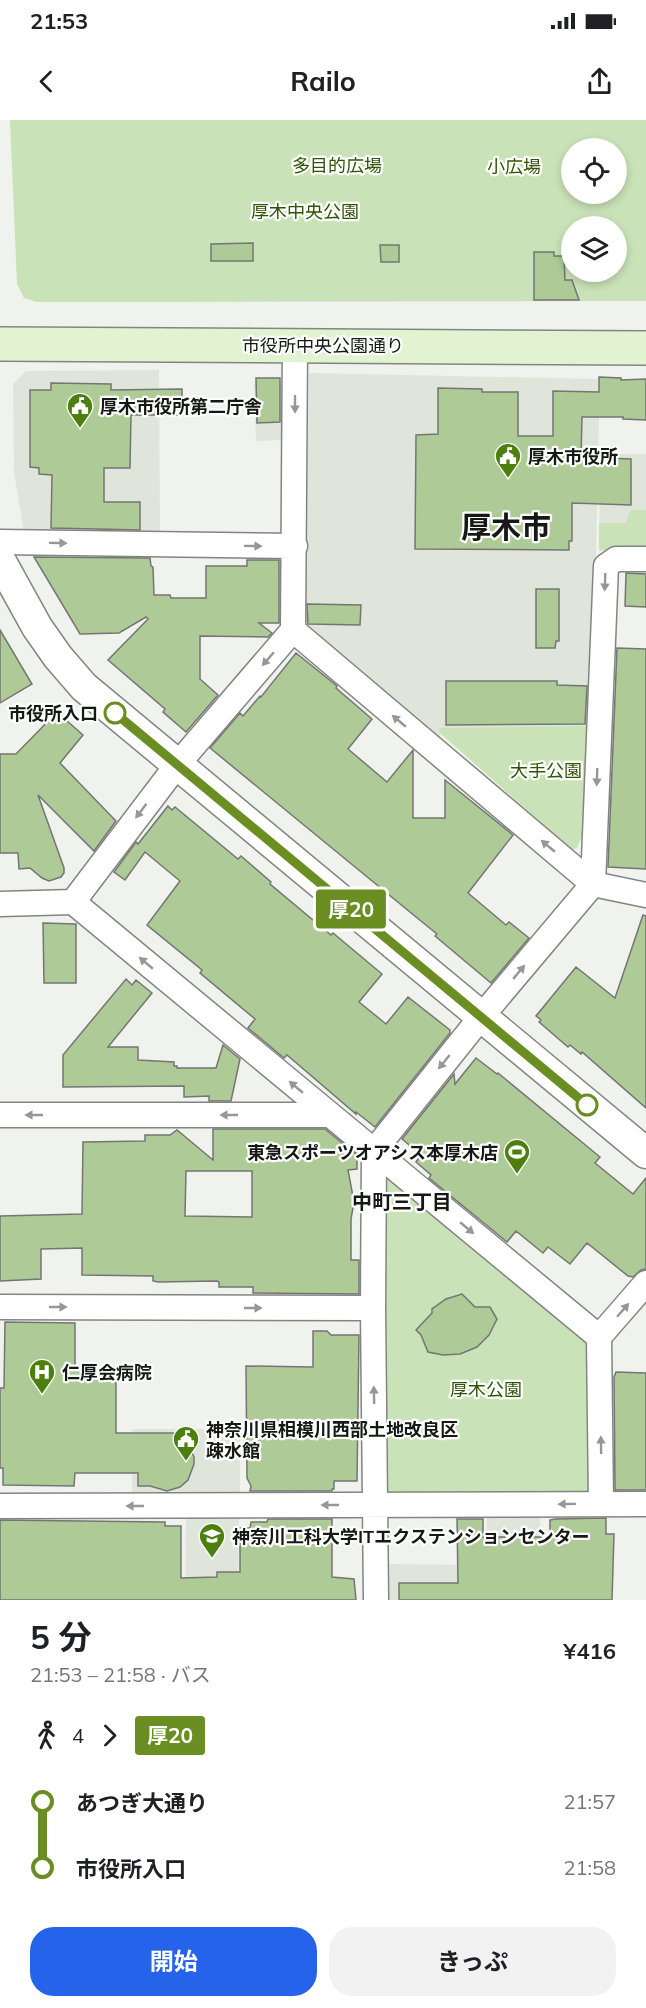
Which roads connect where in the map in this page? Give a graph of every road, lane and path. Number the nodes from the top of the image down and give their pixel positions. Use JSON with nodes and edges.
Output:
{"nodes":[{"id":1,"x":0,"y":344,"type":"edge"},
{"id":2,"x":295,"y":345,"type":"junction"},
{"id":3,"x":646,"y":348,"type":"edge"},
{"id":4,"x":0,"y":542,"type":"edge"},
{"id":5,"x":295,"y":546,"type":"junction"},
{"id":6,"x":646,"y":559,"type":"edge"},
{"id":7,"x":0,"y":560,"type":"edge"},
{"id":8,"x":293,"y":630,"type":"junction"},
{"id":9,"x":177,"y":765,"type":"junction"},
{"id":10,"x":593,"y":884,"type":"junction"},
{"id":11,"x":646,"y":895,"type":"edge"},
{"id":12,"x":73,"y":902,"type":"junction"},
{"id":13,"x":0,"y":904,"type":"edge"},
{"id":14,"x":481,"y":1017,"type":"junction"},
{"id":15,"x":0,"y":1115,"type":"edge"},
{"id":16,"x":329,"y":1115,"type":"junction"},
{"id":17,"x":374,"y":1151,"type":"junction"},
{"id":18,"x":646,"y":1154,"type":"edge"},
{"id":19,"x":646,"y":1283,"type":"edge"},
{"id":20,"x":0,"y":1307,"type":"edge"},
{"id":21,"x":373,"y":1308,"type":"junction"},
{"id":22,"x":599,"y":1337,"type":"junction"},
{"id":23,"x":601,"y":1503,"type":"junction"},
{"id":24,"x":646,"y":1504,"type":"edge"},
{"id":25,"x":376,"y":1505,"type":"junction"},
{"id":26,"x":0,"y":1506,"type":"edge"},
{"id":27,"x":376,"y":1600,"type":"edge"}],
"edges":[{"from":1,"to":2,"type":"main road","name":"市役所中央公園通り"},
{"from":2,"to":3,"type":"main road","name":"市役所中央公園通り"},
{"from":2,"to":5,"type":"street","one_way":true},
{"from":4,"to":5,"type":"street","one_way":true},
{"from":5,"to":8,"type":"street"},
{"from":6,"to":10,"type":"street","one_way":true},
{"from":7,"to":9,"type":"street"},
{"from":8,"to":9,"type":"street","one_way":true},
{"from":10,"to":8,"type":"street","one_way":true},
{"from":9,"to":12,"type":"street","one_way":true},
{"from":9,"to":14,"type":"street"},
{"from":10,"to":11,"type":"street"},
{"from":14,"to":10,"type":"street","one_way":true},
{"from":12,"to":13,"type":"street"},
{"from":16,"to":12,"type":"street","one_way":true},
{"from":14,"to":17,"type":"street","one_way":true},
{"from":14,"to":18,"type":"street"},
{"from":16,"to":15,"type":"street","one_way":true},
{"from":16,"to":17,"type":"street"},
{"from":17,"to":21,"type":"street"},
{"from":17,"to":22,"type":"street","one_way":true},
{"from":22,"to":19,"type":"street","one_way":true},
{"from":20,"to":21,"type":"street","one_way":true},
{"from":25,"to":21,"type":"street","one_way":true},
{"from":23,"to":22,"type":"street","one_way":true},
{"from":23,"to":24,"type":"street"},
{"from":23,"to":25,"type":"street","one_way":true},
{"from":25,"to":26,"type":"street","one_way":true},
{"from":25,"to":27,"type":"street"}]}
